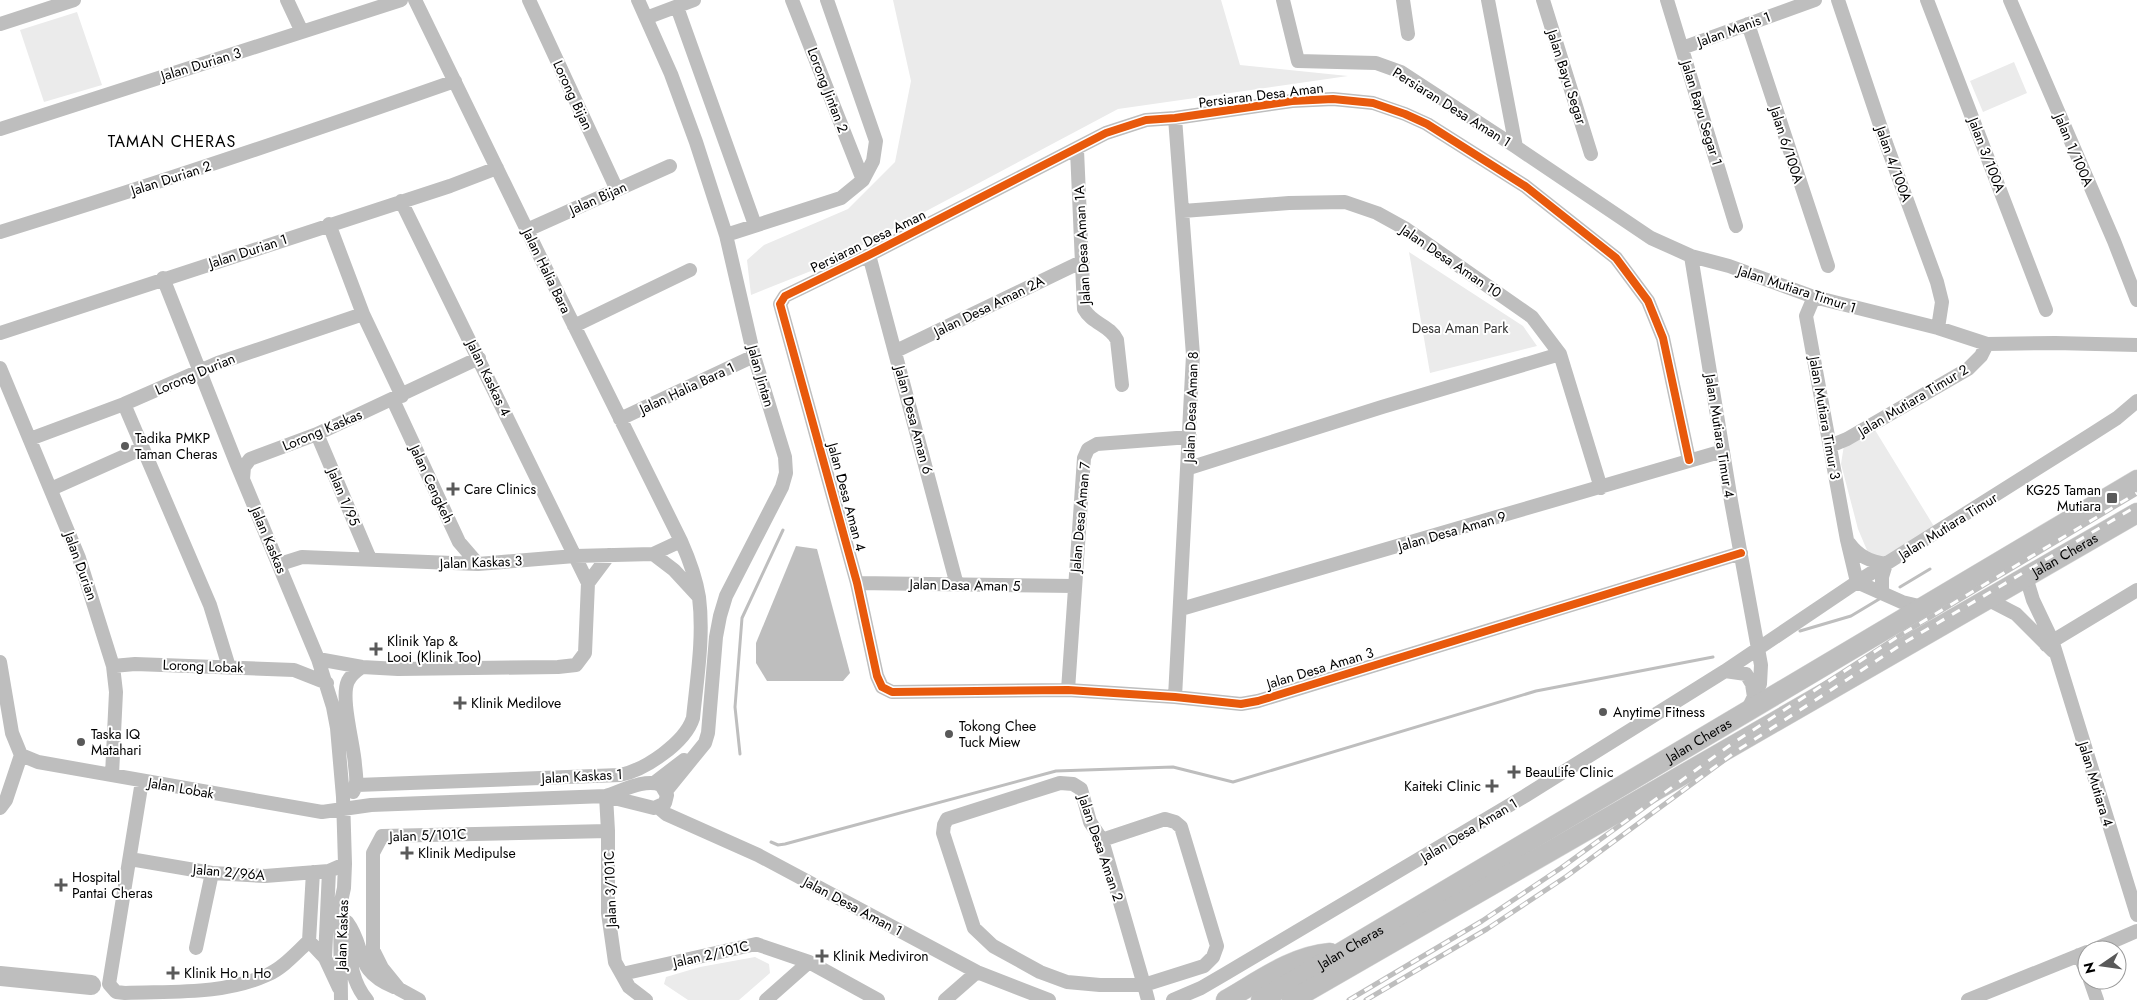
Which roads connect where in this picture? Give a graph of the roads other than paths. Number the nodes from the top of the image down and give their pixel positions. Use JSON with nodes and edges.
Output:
{"nodes":[{"id":1,"x":74,"y":0,"type":"edge"},
{"id":2,"x":288,"y":0,"type":"edge"},
{"id":3,"x":401,"y":0,"type":"edge"},
{"id":4,"x":415,"y":0,"type":"edge"},
{"id":5,"x":529,"y":0,"type":"edge"},
{"id":6,"x":638,"y":0,"type":"edge"},
{"id":7,"x":694,"y":0,"type":"edge"},
{"id":8,"x":792,"y":0,"type":"edge"},
{"id":9,"x":827,"y":0,"type":"edge"},
{"id":10,"x":1283,"y":0,"type":"edge"},
{"id":11,"x":1403,"y":0,"type":"edge"},
{"id":12,"x":1488,"y":0,"type":"edge"},
{"id":13,"x":1543,"y":0,"type":"edge"},
{"id":14,"x":1667,"y":0,"type":"edge"},
{"id":15,"x":1815,"y":0,"type":"edge"},
{"id":16,"x":1838,"y":0,"type":"edge"},
{"id":17,"x":1928,"y":0,"type":"edge"},
{"id":18,"x":2010,"y":0,"type":"edge"},
{"id":19,"x":677,"y":6,"type":"junction"},
{"id":20,"x":646,"y":18,"type":"junction"},
{"id":21,"x":0,"y":24,"type":"edge"},
{"id":22,"x":1748,"y":24,"type":"junction"},
{"id":23,"x":302,"y":32,"type":"junction"},
{"id":24,"x":1408,"y":34,"type":"dead end"},
{"id":25,"x":1682,"y":48,"type":"junction"},
{"id":26,"x":454,"y":81,"type":"junction"},
{"id":27,"x":1176,"y":118,"type":"junction"},
{"id":28,"x":0,"y":129,"type":"edge"},
{"id":29,"x":1516,"y":147,"type":"junction"},
{"id":30,"x":1077,"y":150,"type":"junction"},
{"id":31,"x":1592,"y":154,"type":"dead end"},
{"id":32,"x":670,"y":166,"type":"dead end"},
{"id":33,"x":497,"y":168,"type":"junction"},
{"id":34,"x":863,"y":180,"type":"junction"},
{"id":35,"x":617,"y":190,"type":"junction"},
{"id":36,"x":402,"y":201,"type":"junction"},
{"id":37,"x":1183,"y":211,"type":"junction"},
{"id":38,"x":329,"y":224,"type":"junction"},
{"id":39,"x":755,"y":225,"type":"junction"},
{"id":40,"x":1736,"y":226,"type":"dead end"},
{"id":41,"x":527,"y":230,"type":"junction"},
{"id":42,"x":0,"y":232,"type":"edge"},
{"id":43,"x":726,"y":236,"type":"junction"},
{"id":44,"x":870,"y":255,"type":"junction"},
{"id":45,"x":1691,"y":256,"type":"junction"},
{"id":46,"x":1083,"y":261,"type":"junction"},
{"id":47,"x":1828,"y":266,"type":"dead end"},
{"id":48,"x":690,"y":270,"type":"dead end"},
{"id":49,"x":163,"y":278,"type":"junction"},
{"id":50,"x":1814,"y":297,"type":"junction"},
{"id":51,"x":2137,"y":300,"type":"edge"},
{"id":52,"x":780,"y":304,"type":"joint"},
{"id":53,"x":2046,"y":310,"type":"dead end"},
{"id":54,"x":363,"y":314,"type":"junction"},
{"id":55,"x":574,"y":326,"type":"junction"},
{"id":56,"x":1938,"y":328,"type":"junction"},
{"id":57,"x":0,"y":333,"type":"edge"},
{"id":58,"x":1987,"y":344,"type":"junction"},
{"id":59,"x":2137,"y":346,"type":"edge"},
{"id":60,"x":896,"y":351,"type":"junction"},
{"id":61,"x":1560,"y":354,"type":"junction"},
{"id":62,"x":754,"y":356,"type":"junction"},
{"id":63,"x":479,"y":358,"type":"junction"},
{"id":64,"x":0,"y":368,"type":"edge"},
{"id":65,"x":200,"y":372,"type":"junction"},
{"id":66,"x":1122,"y":385,"type":"dead end"},
{"id":67,"x":5,"y":394,"type":"edge"},
{"id":68,"x":397,"y":398,"type":"junction"},
{"id":69,"x":2137,"y":401,"type":"edge"},
{"id":70,"x":124,"y":404,"type":"junction"},
{"id":71,"x":620,"y":420,"type":"junction"},
{"id":72,"x":318,"y":434,"type":"junction"},
{"id":73,"x":1190,"y":437,"type":"junction"},
{"id":74,"x":30,"y":439,"type":"junction"},
{"id":75,"x":1830,"y":446,"type":"junction"},
{"id":76,"x":143,"y":448,"type":"junction"},
{"id":77,"x":231,"y":450,"type":"junction"},
{"id":78,"x":1723,"y":451,"type":"junction"},
{"id":79,"x":250,"y":459,"type":"junction"},
{"id":80,"x":1689,"y":460,"type":"junction"},
{"id":81,"x":1189,"y":468,"type":"junction"},
{"id":82,"x":243,"y":479,"type":"junction"},
{"id":83,"x":2137,"y":480,"type":"edge"},
{"id":84,"x":1601,"y":488,"type":"junction"},
{"id":85,"x":51,"y":489,"type":"junction"},
{"id":86,"x":2137,"y":513,"type":"edge"},
{"id":87,"x":1847,"y":540,"type":"junction"},
{"id":88,"x":681,"y":541,"type":"junction"},
{"id":89,"x":1741,"y":553,"type":"junction"},
{"id":90,"x":653,"y":554,"type":"junction"},
{"id":91,"x":609,"y":555,"type":"junction"},
{"id":92,"x":575,"y":556,"type":"junction"},
{"id":93,"x":370,"y":559,"type":"junction"},
{"id":94,"x":280,"y":564,"type":"junction"},
{"id":95,"x":478,"y":564,"type":"junction"},
{"id":96,"x":1886,"y":564,"type":"junction"},
{"id":97,"x":2026,"y":577,"type":"junction"},
{"id":98,"x":588,"y":582,"type":"junction"},
{"id":99,"x":1857,"y":582,"type":"junction"},
{"id":100,"x":857,"y":583,"type":"junction"},
{"id":101,"x":957,"y":585,"type":"junction"},
{"id":102,"x":1074,"y":586,"type":"junction"},
{"id":103,"x":2137,"y":590,"type":"edge"},
{"id":104,"x":1882,"y":593,"type":"junction"},
{"id":105,"x":699,"y":597,"type":"junction"},
{"id":106,"x":1987,"y":600,"type":"junction"},
{"id":107,"x":1923,"y":607,"type":"junction"},
{"id":108,"x":1181,"y":609,"type":"junction"},
{"id":109,"x":1752,"y":616,"type":"junction"},
{"id":110,"x":1787,"y":629,"type":"junction"},
{"id":111,"x":2051,"y":646,"type":"junction"},
{"id":112,"x":1758,"y":649,"type":"junction"},
{"id":113,"x":318,"y":659,"type":"junction"},
{"id":114,"x":0,"y":662,"type":"edge"},
{"id":115,"x":113,"y":666,"type":"junction"},
{"id":116,"x":230,"y":667,"type":"junction"},
{"id":117,"x":362,"y":667,"type":"junction"},
{"id":118,"x":294,"y":670,"type":"junction"},
{"id":119,"x":1725,"y":671,"type":"junction"},
{"id":120,"x":327,"y":683,"type":"junction"},
{"id":121,"x":2,"y":690,"type":"edge"},
{"id":122,"x":1068,"y":690,"type":"junction"},
{"id":123,"x":892,"y":692,"type":"joint"},
{"id":124,"x":1175,"y":697,"type":"junction"},
{"id":125,"x":1750,"y":704,"type":"junction"},
{"id":126,"x":21,"y":755,"type":"junction"},
{"id":127,"x":112,"y":775,"type":"junction"},
{"id":128,"x":142,"y":781,"type":"junction"},
{"id":129,"x":357,"y":785,"type":"junction"},
{"id":130,"x":657,"y":786,"type":"junction"},
{"id":131,"x":606,"y":796,"type":"junction"},
{"id":132,"x":652,"y":806,"type":"junction"},
{"id":133,"x":0,"y":808,"type":"edge"},
{"id":134,"x":344,"y":810,"type":"junction"},
{"id":135,"x":608,"y":830,"type":"junction"},
{"id":136,"x":1102,"y":840,"type":"junction"},
{"id":137,"x":130,"y":859,"type":"junction"},
{"id":138,"x":345,"y":864,"type":"junction"},
{"id":139,"x":329,"y":871,"type":"junction"},
{"id":140,"x":313,"y":872,"type":"junction"},
{"id":141,"x":212,"y":873,"type":"junction"},
{"id":142,"x":344,"y":888,"type":"junction"},
{"id":143,"x":2137,"y":915,"type":"edge"},
{"id":144,"x":347,"y":922,"type":"junction"},
{"id":145,"x":2137,"y":932,"type":"edge"},
{"id":146,"x":2118,"y":940,"type":"edge"},
{"id":147,"x":308,"y":941,"type":"junction"},
{"id":148,"x":196,"y":948,"type":"dead end"},
{"id":149,"x":1342,"y":952,"type":"junction"},
{"id":150,"x":2077,"y":957,"type":"edge"},
{"id":151,"x":325,"y":958,"type":"junction"},
{"id":152,"x":809,"y":962,"type":"junction"},
{"id":153,"x":977,"y":972,"type":"junction"},
{"id":154,"x":622,"y":974,"type":"junction"},
{"id":155,"x":1144,"y":985,"type":"junction"},
{"id":156,"x":399,"y":989,"type":"junction"},
{"id":157,"x":341,"y":996,"type":"edge"},
{"id":158,"x":1975,"y":999,"type":"edge"},
{"id":159,"x":368,"y":1000,"type":"edge"},
{"id":160,"x":419,"y":1000,"type":"edge"},
{"id":161,"x":646,"y":1000,"type":"edge"},
{"id":162,"x":766,"y":1000,"type":"edge"},
{"id":163,"x":878,"y":1000,"type":"edge"},
{"id":164,"x":945,"y":1000,"type":"edge"},
{"id":165,"x":1049,"y":1000,"type":"edge"},
{"id":166,"x":1148,"y":1000,"type":"edge"},
{"id":167,"x":1173,"y":1000,"type":"edge"},
{"id":168,"x":1226,"y":1000,"type":"edge"},
{"id":169,"x":1261,"y":1000,"type":"edge"},
{"id":170,"x":1292,"y":1000,"type":"edge"}],
"edges":[{"from":1,"to":21,"type":"street"},
{"from":2,"to":23,"type":"street"},
{"from":3,"to":23,"type":"street","name":"Jalan Durian 3"},
{"from":4,"to":26,"type":"street","name":"Jalan Halia Bara"},
{"from":5,"to":35,"type":"street","name":"Lorong Bijan"},
{"from":6,"to":20,"type":"street","name":"Jalan Jintan"},
{"from":7,"to":19,"type":"street"},
{"from":8,"to":34,"type":"street","name":"Lorong Jintan 2"},
{"from":9,"to":34,"type":"street","name":"Lorong Jintan 2"},
{"from":10,"to":29,"type":"street","name":"Persiaran Desa Aman 1"},
{"from":11,"to":24,"type":"street"},
{"from":12,"to":29,"type":"street"},
{"from":13,"to":31,"type":"street","name":"Jalan Bayu Segar"},
{"from":14,"to":25,"type":"street","name":"Jalan Bayu Segar 1"},
{"from":15,"to":22,"type":"street","name":"Jalan Manis 1"},
{"from":16,"to":56,"type":"street","name":"Jalan 4/100A"},
{"from":17,"to":53,"type":"street","name":"Jalan 3/100A"},
{"from":18,"to":51,"type":"street","name":"Jalan 1/100A"},
{"from":19,"to":20,"type":"street"},
{"from":19,"to":39,"type":"street"},
{"from":20,"to":43,"type":"street","name":"Jalan Jintan"},
{"from":22,"to":25,"type":"street","name":"Jalan Manis 1"},
{"from":22,"to":47,"type":"street","name":"Jalan 6/100A"},
{"from":23,"to":28,"type":"street","name":"Jalan Durian 3"},
{"from":25,"to":40,"type":"street","name":"Jalan Bayu Segar 1"},
{"from":26,"to":33,"type":"street","name":"Jalan Halia Bara"},
{"from":26,"to":42,"type":"street","name":"Jalan Durian 2"},
{"from":27,"to":30,"type":"street","name":"Persiaran Desa Aman"},
{"from":27,"to":37,"type":"street","name":"Jalan Desa Aman 8"},
{"from":27,"to":80,"type":"street","name":"Persiaran Desa Aman"},
{"from":29,"to":45,"type":"street","name":"Jalan Mutiara Timur 1"},
{"from":30,"to":44,"type":"street","name":"Persiaran Desa Aman"},
{"from":30,"to":46,"type":"street","name":"Jalan Desa Aman 1A"},
{"from":32,"to":35,"type":"street","name":"Jalan Bijan"},
{"from":33,"to":36,"type":"street","name":"Jalan Durian 1"},
{"from":33,"to":41,"type":"street","name":"Jalan Halia Bara"},
{"from":34,"to":39,"type":"street","name":"Lorong Jintan 2"},
{"from":35,"to":41,"type":"street","name":"Jalan Bijan"},
{"from":36,"to":38,"type":"street","name":"Jalan Durian 1"},
{"from":36,"to":63,"type":"street","name":"Jalan Kaskas 4"},
{"from":37,"to":61,"type":"street","name":"Jalan Desa Aman 10"},
{"from":37,"to":73,"type":"street","name":"Jalan Desa Aman 8"},
{"from":38,"to":49,"type":"street","name":"Jalan Durian 1"},
{"from":38,"to":54,"type":"street","name":"Jalan Cengkeh"},
{"from":39,"to":43,"type":"street","name":"Lorong Jintan 2"},
{"from":41,"to":55,"type":"street","name":"Jalan Halia Bara"},
{"from":43,"to":62,"type":"street","name":"Jalan Jintan"},
{"from":44,"to":52,"type":"street","name":"Persiaran Desa Aman"},
{"from":44,"to":60,"type":"street","name":"Jalan Desa Aman 6"},
{"from":45,"to":50,"type":"street","name":"Jalan Mutiara Timur 1"},
{"from":45,"to":78,"type":"street","name":"Jalan Mutiara Timur 4"},
{"from":46,"to":60,"type":"street","name":"Jalan Desa Aman 2A"},
{"from":46,"to":66,"type":"street","name":"Jalan Desa Aman 1A"},
{"from":48,"to":55,"type":"street"},
{"from":49,"to":57,"type":"street","name":"Jalan Durian 1"},
{"from":49,"to":65,"type":"street","name":"Jalan Kaskas"},
{"from":50,"to":56,"type":"street","name":"Jalan Mutiara Timur 1"},
{"from":50,"to":75,"type":"street","name":"Jalan Mutiara Timur 3"},
{"from":52,"to":100,"type":"street","name":"Jalan Desa Aman 4"},
{"from":54,"to":65,"type":"street","name":"Lorong Durian"},
{"from":54,"to":68,"type":"street","name":"Jalan Cengkeh"},
{"from":55,"to":71,"type":"street","name":"Jalan Halia Bara"},
{"from":56,"to":58,"type":"street","name":"Jalan Mutiara Timur 1"},
{"from":58,"to":59,"type":"street","name":"Jalan Mutiara Timur 1"},
{"from":58,"to":75,"type":"street","name":"Jalan Mutiara Timur 2"},
{"from":60,"to":101,"type":"street","name":"Jalan Desa Aman 6"},
{"from":61,"to":81,"type":"street"},
{"from":61,"to":84,"type":"street","name":"Jalan Desa Aman 10"},
{"from":62,"to":71,"type":"street","name":"Jalan Halia Bara 1"},
{"from":62,"to":130,"type":"street","name":"Jalan Jintan"},
{"from":63,"to":68,"type":"street","name":"Lorong Kaskas"},
{"from":63,"to":92,"type":"street","name":"Jalan Kaskas 4"},
{"from":64,"to":67,"type":"street","name":"Jalan Durian"},
{"from":65,"to":70,"type":"street","name":"Lorong Durian"},
{"from":65,"to":77,"type":"street","name":"Jalan Kaskas"},
{"from":67,"to":74,"type":"street","name":"Jalan Durian"},
{"from":68,"to":72,"type":"street","name":"Lorong Kaskas"},
{"from":68,"to":95,"type":"street","name":"Jalan Cengkeh"},
{"from":69,"to":96,"type":"street","name":"Jalan Mutiara Timur"},
{"from":70,"to":74,"type":"street","name":"Lorong Durian"},
{"from":70,"to":76,"type":"street"},
{"from":71,"to":88,"type":"street","name":"Jalan Halia Bara"},
{"from":72,"to":79,"type":"street","name":"Lorong Kaskas"},
{"from":72,"to":93,"type":"street","name":"Jalan 1/95"},
{"from":73,"to":81,"type":"street","name":"Jalan Desa Aman 8"},
{"from":73,"to":102,"type":"street","name":"Jalan Desa Aman 7"},
{"from":74,"to":85,"type":"street","name":"Jalan Durian"},
{"from":75,"to":87,"type":"street","name":"Jalan Mutiara Timur 3"},
{"from":76,"to":85,"type":"street"},
{"from":76,"to":116,"type":"street"},
{"from":77,"to":79,"type":"street"},
{"from":77,"to":82,"type":"street","name":"Jalan Kaskas"},
{"from":78,"to":80,"type":"street","name":"Jalan Desa Aman 9"},
{"from":78,"to":89,"type":"street","name":"Jalan Mutiara Timur 4"},
{"from":79,"to":82,"type":"street"},
{"from":80,"to":84,"type":"street","name":"Jalan Desa Aman 9"},
{"from":81,"to":108,"type":"street","name":"Jalan Desa Aman 8"},
{"from":82,"to":94,"type":"street","name":"Jalan Kaskas"},
{"from":83,"to":107,"type":"highway","name":"Jalan Cheras"},
{"from":84,"to":108,"type":"street","name":"Jalan Desa Aman 9"},
{"from":85,"to":115,"type":"street","name":"Jalan Durian"},
{"from":86,"to":97,"type":"highway","name":"Jalan Cheras"},
{"from":87,"to":96,"type":"street"},
{"from":87,"to":99,"type":"street","name":"Jalan Mutiara Timur 3"},
{"from":88,"to":90,"type":"street","name":"Jalan Kaskas 3"},
{"from":88,"to":105,"type":"street","name":"Jalan Kaskas 1"},
{"from":89,"to":109,"type":"street","name":"Jalan Mutiara Timur 4"},
{"from":89,"to":124,"type":"street","name":"Jalan Desa Aman 3"},
{"from":90,"to":91,"type":"street","name":"Jalan Kaskas 3"},
{"from":90,"to":105,"type":"street"},
{"from":91,"to":92,"type":"street","name":"Jalan Kaskas 3"},
{"from":91,"to":98,"type":"street"},
{"from":92,"to":95,"type":"street","name":"Jalan Kaskas 3"},
{"from":92,"to":98,"type":"street"},
{"from":93,"to":94,"type":"street","name":"Jalan Kaskas 3"},
{"from":93,"to":95,"type":"street","name":"Jalan Kaskas 3"},
{"from":94,"to":113,"type":"street","name":"Jalan Kaskas"},
{"from":96,"to":99,"type":"street","name":"Jalan Mutiara Timur"},
{"from":96,"to":104,"type":"street"},
{"from":97,"to":106,"type":"highway","name":"Jalan Cheras"},
{"from":97,"to":111,"type":"street","name":"Jalan Mutiara 4"},
{"from":98,"to":117,"type":"street"},
{"from":99,"to":104,"type":"street"},
{"from":99,"to":110,"type":"street","name":"Jalan Mutiara Timur"},
{"from":100,"to":101,"type":"street","name":"Jalan Dasa Aman 5"},
{"from":100,"to":123,"type":"street","name":"Jalan Desa Aman 4"},
{"from":101,"to":102,"type":"street","name":"Jalan Dasa Aman 5"},
{"from":102,"to":122,"type":"street","name":"Jalan Desa Aman 7"},
{"from":103,"to":111,"type":"street"},
{"from":104,"to":107,"type":"street"},
{"from":105,"to":129,"type":"street","name":"Jalan Kaskas 1"},
{"from":106,"to":111,"type":"street","name":"Jalan Mutiara 4"},
{"from":106,"to":170,"type":"highway","name":"Jalan Cheras"},
{"from":107,"to":125,"type":"highway","name":"Jalan Cheras"},
{"from":108,"to":124,"type":"street","name":"Jalan Desa Aman 8"},
{"from":109,"to":110,"type":"street"},
{"from":109,"to":112,"type":"street","name":"Jalan Mutiara Timur 4"},
{"from":110,"to":112,"type":"street","name":"Jalan Mutiara Timur"},
{"from":111,"to":143,"type":"street","name":"Jalan Mutiara 4"},
{"from":112,"to":119,"type":"street","name":"Jalan Desa Aman 1"},
{"from":112,"to":125,"type":"street"},
{"from":113,"to":117,"type":"street"},
{"from":113,"to":118,"type":"street","name":"Lorong Lobak"},
{"from":113,"to":120,"type":"street","name":"Jalan Kaskas"},
{"from":114,"to":121,"type":"street"},
{"from":115,"to":116,"type":"street","name":"Lorong Lobak"},
{"from":115,"to":127,"type":"street","name":"Jalan Durian"},
{"from":116,"to":118,"type":"street","name":"Lorong Lobak"},
{"from":117,"to":129,"type":"street"},
{"from":118,"to":120,"type":"street","name":"Lorong Lobak"},
{"from":119,"to":125,"type":"street"},
{"from":119,"to":167,"type":"street","name":"Jalan Desa Aman 1"},
{"from":120,"to":134,"type":"street","name":"Jalan Kaskas"},
{"from":121,"to":126,"type":"street"},
{"from":122,"to":123,"type":"street","name":"Jalan Desa Aman 3"},
{"from":122,"to":124,"type":"street","name":"Jalan Desa Aman 3"},
{"from":125,"to":149,"type":"highway","name":"Jalan Cheras"},
{"from":126,"to":127,"type":"street","name":"Jalan Lobak"},
{"from":126,"to":133,"type":"street"},
{"from":127,"to":128,"type":"street","name":"Jalan Lobak"},
{"from":128,"to":134,"type":"street","name":"Jalan Lobak"},
{"from":128,"to":137,"type":"street"},
{"from":129,"to":134,"type":"street","name":"Jalan Kaskas"},
{"from":130,"to":131,"type":"street"},
{"from":130,"to":132,"type":"street"},
{"from":130,"to":132,"type":"street"},
{"from":131,"to":132,"type":"street"},
{"from":131,"to":134,"type":"street"},
{"from":131,"to":135,"type":"street","name":"Jalan 3/101C"},
{"from":132,"to":153,"type":"street","name":"Jalan Desa Aman 1"},
{"from":134,"to":138,"type":"street","name":"Jalan Kaskas"},
{"from":135,"to":154,"type":"street","name":"Jalan 3/101C"},
{"from":135,"to":156,"type":"street","name":"Jalan 5/101C"},
{"from":136,"to":155,"type":"street","name":"Jalan Desa Aman 2"},
{"from":136,"to":155,"type":"street"},
{"from":136,"to":155,"type":"street","name":"Jalan Desa Aman 2"},
{"from":137,"to":141,"type":"street","name":"Jalan 2/96A"},
{"from":137,"to":147,"type":"street"},
{"from":138,"to":139,"type":"street"},
{"from":138,"to":142,"type":"street","name":"Jalan Kaskas"},
{"from":139,"to":140,"type":"street","name":"Jalan 2/96A"},
{"from":139,"to":151,"type":"street"},
{"from":140,"to":141,"type":"street","name":"Jalan 2/96A"},
{"from":140,"to":147,"type":"street"},
{"from":141,"to":148,"type":"street"},
{"from":142,"to":144,"type":"street"},
{"from":142,"to":157,"type":"street","name":"Jalan Kaskas"},
{"from":144,"to":156,"type":"street","name":"Jalan 5/101C"},
{"from":144,"to":159,"type":"street"},
{"from":145,"to":146,"type":"street"},
{"from":147,"to":151,"type":"street"},
{"from":149,"to":168,"type":"highway"},
{"from":149,"to":169,"type":"highway","name":"Jalan Cheras"},
{"from":150,"to":158,"type":"street"},
{"from":151,"to":157,"type":"street"},
{"from":152,"to":154,"type":"street","name":"Jalan 2/101C"},
{"from":152,"to":162,"type":"street"},
{"from":152,"to":163,"type":"street","name":"Jalan 2/101C"},
{"from":153,"to":164,"type":"street"},
{"from":153,"to":165,"type":"street","name":"Jalan Desa Aman 1"},
{"from":154,"to":161,"type":"street","name":"Jalan 3/101C"},
{"from":155,"to":166,"type":"street","name":"Jalan Desa Aman 2"},
{"from":156,"to":160,"type":"street","name":"Jalan 5/101C"}]}
